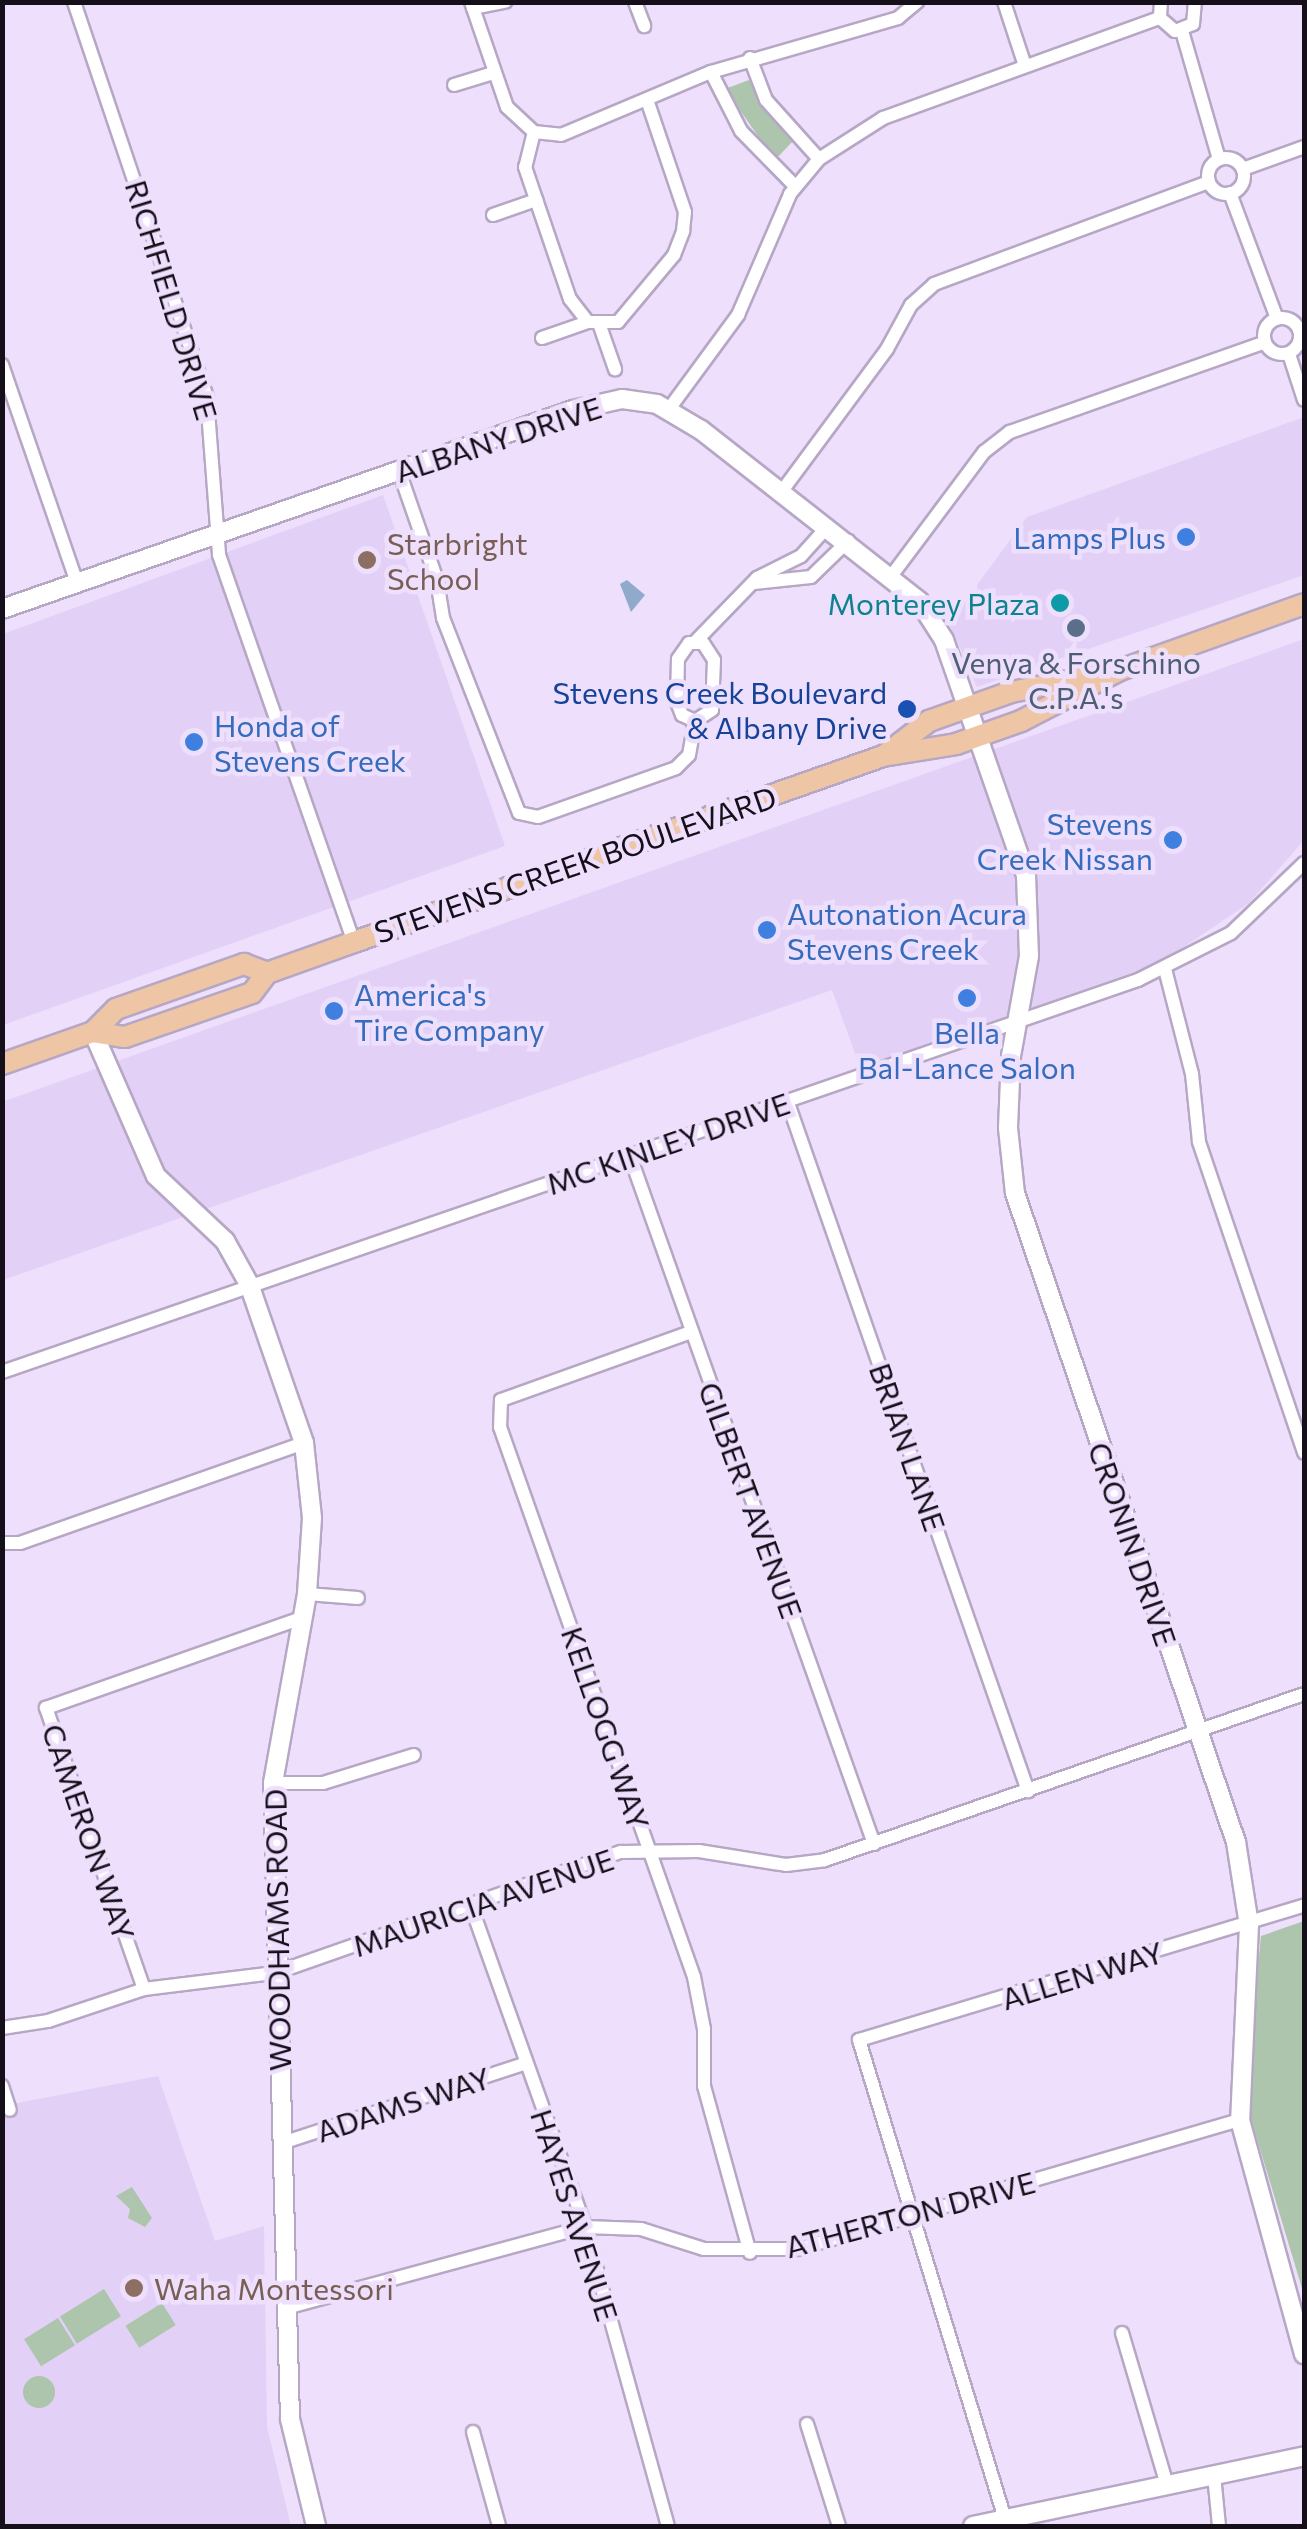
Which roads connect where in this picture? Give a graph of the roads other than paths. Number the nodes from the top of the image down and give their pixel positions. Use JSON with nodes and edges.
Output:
{"nodes":[{"id":1,"x":74,"y":2,"type":"edge"},
{"id":2,"x":505,"y":2,"type":"edge"},
{"id":3,"x":635,"y":2,"type":"edge"},
{"id":4,"x":916,"y":2,"type":"edge"},
{"id":5,"x":1004,"y":2,"type":"edge"},
{"id":6,"x":1161,"y":2,"type":"edge"},
{"id":7,"x":1200,"y":4,"type":"edge"},
{"id":8,"x":472,"y":5,"type":"edge"},
{"id":9,"x":1160,"y":18,"type":"junction"},
{"id":10,"x":644,"y":26,"type":"dead end"},
{"id":11,"x":1182,"y":31,"type":"junction"},
{"id":12,"x":750,"y":58,"type":"junction"},
{"id":13,"x":1025,"y":66,"type":"junction"},
{"id":14,"x":493,"y":72,"type":"junction"},
{"id":15,"x":710,"y":72,"type":"junction"},
{"id":16,"x":454,"y":86,"type":"dead end"},
{"id":17,"x":647,"y":100,"type":"junction"},
{"id":18,"x":534,"y":132,"type":"junction"},
{"id":19,"x":1304,"y":147,"type":"edge"},
{"id":20,"x":819,"y":159,"type":"junction"},
{"id":21,"x":1219,"y":159,"type":"junction"},
{"id":22,"x":1243,"y":169,"type":"junction"},
{"id":23,"x":1208,"y":182,"type":"junction"},
{"id":24,"x":794,"y":186,"type":"junction"},
{"id":25,"x":1230,"y":193,"type":"junction"},
{"id":26,"x":536,"y":200,"type":"junction"},
{"id":27,"x":492,"y":215,"type":"dead end"},
{"id":28,"x":1277,"y":319,"type":"junction"},
{"id":29,"x":594,"y":324,"type":"junction"},
{"id":30,"x":1302,"y":328,"type":"edge"},
{"id":31,"x":542,"y":338,"type":"dead end"},
{"id":32,"x":1265,"y":342,"type":"junction"},
{"id":33,"x":1289,"y":354,"type":"junction"},
{"id":34,"x":2,"y":366,"type":"edge"},
{"id":35,"x":615,"y":370,"type":"dead end"},
{"id":36,"x":1304,"y":400,"type":"edge"},
{"id":37,"x":669,"y":409,"type":"junction"},
{"id":38,"x":399,"y":471,"type":"junction"},
{"id":39,"x":782,"y":492,"type":"junction"},
{"id":40,"x":828,"y":526,"type":"junction"},
{"id":41,"x":217,"y":534,"type":"junction"},
{"id":42,"x":848,"y":541,"type":"junction"},
{"id":43,"x":783,"y":566,"type":"junction"},
{"id":44,"x":892,"y":575,"type":"junction"},
{"id":45,"x":788,"y":582,"type":"junction"},
{"id":46,"x":77,"y":583,"type":"junction"},
{"id":47,"x":752,"y":584,"type":"junction"},
{"id":48,"x":1304,"y":604,"type":"edge"},
{"id":49,"x":2,"y":609,"type":"edge"},
{"id":50,"x":696,"y":641,"type":"junction"},
{"id":51,"x":1120,"y":670,"type":"junction"},
{"id":52,"x":970,"y":707,"type":"junction"},
{"id":53,"x":695,"y":721,"type":"junction"},
{"id":54,"x":980,"y":736,"type":"junction"},
{"id":55,"x":883,"y":756,"type":"junction"},
{"id":56,"x":1303,"y":869,"type":"edge"},
{"id":57,"x":354,"y":942,"type":"junction"},
{"id":58,"x":1165,"y":969,"type":"junction"},
{"id":59,"x":267,"y":973,"type":"junction"},
{"id":60,"x":1016,"y":1021,"type":"junction"},
{"id":61,"x":93,"y":1032,"type":"junction"},
{"id":62,"x":2,"y":1064,"type":"edge"},
{"id":63,"x":788,"y":1103,"type":"junction"},
{"id":64,"x":630,"y":1156,"type":"junction"},
{"id":65,"x":249,"y":1284,"type":"junction"},
{"id":66,"x":691,"y":1332,"type":"junction"},
{"id":67,"x":2,"y":1372,"type":"edge"},
{"id":68,"x":304,"y":1443,"type":"junction"},
{"id":69,"x":1304,"y":1453,"type":"edge"},
{"id":70,"x":2,"y":1543,"type":"edge"},
{"id":71,"x":307,"y":1594,"type":"junction"},
{"id":72,"x":358,"y":1598,"type":"dead end"},
{"id":73,"x":304,"y":1617,"type":"junction"},
{"id":74,"x":1304,"y":1694,"type":"edge"},
{"id":75,"x":1199,"y":1732,"type":"junction"},
{"id":76,"x":414,"y":1755,"type":"dead end"},
{"id":77,"x":273,"y":1783,"type":"junction"},
{"id":78,"x":1028,"y":1791,"type":"junction"},
{"id":79,"x":874,"y":1844,"type":"junction"},
{"id":80,"x":649,"y":1852,"type":"junction"},
{"id":81,"x":471,"y":1906,"type":"junction"},
{"id":82,"x":1304,"y":1906,"type":"edge"},
{"id":83,"x":1249,"y":1925,"type":"junction"},
{"id":84,"x":275,"y":1973,"type":"junction"},
{"id":85,"x":144,"y":1989,"type":"junction"},
{"id":86,"x":2,"y":2028,"type":"edge"},
{"id":87,"x":524,"y":2064,"type":"junction"},
{"id":88,"x":2,"y":2086,"type":"edge"},
{"id":89,"x":10,"y":2110,"type":"dead end"},
{"id":90,"x":1240,"y":2120,"type":"junction"},
{"id":91,"x":282,"y":2144,"type":"junction"},
{"id":92,"x":912,"y":2218,"type":"junction"},
{"id":93,"x":585,"y":2227,"type":"junction"},
{"id":94,"x":750,"y":2254,"type":"junction"},
{"id":95,"x":286,"y":2308,"type":"junction"},
{"id":96,"x":1122,"y":2334,"type":"dead end"},
{"id":97,"x":1304,"y":2354,"type":"edge"},
{"id":98,"x":808,"y":2424,"type":"dead end"},
{"id":99,"x":473,"y":2432,"type":"dead end"},
{"id":100,"x":1304,"y":2456,"type":"edge"},
{"id":101,"x":1214,"y":2475,"type":"junction"},
{"id":102,"x":1167,"y":2485,"type":"junction"},
{"id":103,"x":1005,"y":2519,"type":"junction"},
{"id":104,"x":316,"y":2526,"type":"edge"},
{"id":105,"x":499,"y":2526,"type":"edge"},
{"id":106,"x":668,"y":2526,"type":"edge"},
{"id":107,"x":839,"y":2526,"type":"edge"},
{"id":108,"x":973,"y":2526,"type":"edge"},
{"id":109,"x":1219,"y":2526,"type":"edge"}],
"edges":[{"from":1,"to":41,"type":"street","name":"RICHFIELD DRIVE"},
{"from":2,"to":8,"type":"street"},
{"from":3,"to":10,"type":"street"},
{"from":4,"to":12,"type":"street"},
{"from":5,"to":13,"type":"street"},
{"from":6,"to":9,"type":"street"},
{"from":7,"to":11,"type":"street"},
{"from":8,"to":14,"type":"street"},
{"from":9,"to":11,"type":"street"},
{"from":9,"to":13,"type":"street"},
{"from":11,"to":21,"type":"street"},
{"from":12,"to":15,"type":"street"},
{"from":12,"to":20,"type":"street"},
{"from":13,"to":20,"type":"street"},
{"from":14,"to":16,"type":"street"},
{"from":14,"to":18,"type":"street"},
{"from":15,"to":17,"type":"street"},
{"from":15,"to":24,"type":"street"},
{"from":17,"to":18,"type":"street"},
{"from":17,"to":29,"type":"street"},
{"from":18,"to":26,"type":"street"},
{"from":19,"to":22,"type":"street"},
{"from":20,"to":24,"type":"street"},
{"from":21,"to":22,"type":"street"},
{"from":21,"to":23,"type":"street"},
{"from":22,"to":25,"type":"street"},
{"from":23,"to":25,"type":"street"},
{"from":23,"to":39,"type":"street"},
{"from":24,"to":37,"type":"street"},
{"from":25,"to":28,"type":"street"},
{"from":26,"to":27,"type":"street"},
{"from":26,"to":29,"type":"street"},
{"from":28,"to":30,"type":"street"},
{"from":28,"to":32,"type":"street"},
{"from":29,"to":31,"type":"street"},
{"from":29,"to":35,"type":"street"},
{"from":30,"to":33,"type":"street"},
{"from":32,"to":33,"type":"street"},
{"from":32,"to":44,"type":"street"},
{"from":33,"to":36,"type":"street"},
{"from":34,"to":46,"type":"street"},
{"from":37,"to":38,"type":"street","name":"ALBANY DRIVE"},
{"from":37,"to":39,"type":"street","name":"ALBANY DRIVE"},
{"from":38,"to":41,"type":"street","name":"ALBANY DRIVE"},
{"from":38,"to":53,"type":"street"},
{"from":39,"to":40,"type":"street","name":"ALBANY DRIVE"},
{"from":40,"to":42,"type":"street","name":"ALBANY DRIVE"},
{"from":40,"to":43,"type":"street"},
{"from":41,"to":46,"type":"street","name":"ALBANY DRIVE"},
{"from":41,"to":57,"type":"street","name":"RICHFIELD DRIVE"},
{"from":42,"to":44,"type":"street","name":"ALBANY DRIVE"},
{"from":42,"to":45,"type":"street"},
{"from":43,"to":45,"type":"street"},
{"from":43,"to":47,"type":"street"},
{"from":44,"to":52,"type":"street","name":"ALBANY DRIVE"},
{"from":45,"to":47,"type":"street"},
{"from":46,"to":49,"type":"street","name":"ALBANY DRIVE"},
{"from":47,"to":50,"type":"street"},
{"from":48,"to":51,"type":"main road","name":"STEVENS CREEK BOULEVARD"},
{"from":50,"to":53,"type":"street"},
{"from":50,"to":53,"type":"street"},
{"from":51,"to":52,"type":"main road","name":"STEVENS CREEK BOULEVARD"},
{"from":51,"to":54,"type":"main road","name":"STEVENS CREEK BOULEVARD"},
{"from":52,"to":54,"type":"street","name":"ALBANY DRIVE"},
{"from":52,"to":55,"type":"main road","name":"STEVENS CREEK BOULEVARD"},
{"from":54,"to":55,"type":"main road","name":"STEVENS CREEK BOULEVARD"},
{"from":54,"to":60,"type":"street","name":"CRONIN DRIVE"},
{"from":55,"to":57,"type":"main road","name":"STEVENS CREEK BOULEVARD"},
{"from":56,"to":58,"type":"street","name":"MC KINLEY DRIVE"},
{"from":57,"to":59,"type":"main road","name":"STEVENS CREEK BOULEVARD"},
{"from":58,"to":60,"type":"street","name":"MC KINLEY DRIVE"},
{"from":58,"to":69,"type":"street"},
{"from":59,"to":61,"type":"main road","name":"STEVENS CREEK BOULEVARD"},
{"from":59,"to":61,"type":"main road","name":"STEVENS CREEK BOULEVARD"},
{"from":60,"to":63,"type":"street","name":"MC KINLEY DRIVE"},
{"from":60,"to":75,"type":"street","name":"CRONIN DRIVE"},
{"from":61,"to":62,"type":"main road","name":"STEVENS CREEK BOULEVARD"},
{"from":61,"to":65,"type":"street","name":"WOODHAMS ROAD"},
{"from":63,"to":64,"type":"street","name":"MC KINLEY DRIVE"},
{"from":63,"to":78,"type":"street","name":"BRIAN LANE"},
{"from":64,"to":65,"type":"street","name":"MC KINLEY DRIVE"},
{"from":64,"to":66,"type":"street","name":"GILBERT AVENUE"},
{"from":65,"to":67,"type":"street","name":"MC KINLEY DRIVE"},
{"from":65,"to":68,"type":"street","name":"WOODHAMS ROAD"},
{"from":66,"to":79,"type":"street","name":"GILBERT AVENUE"},
{"from":66,"to":80,"type":"street","name":"KELLOGG WAY"},
{"from":68,"to":70,"type":"street"},
{"from":68,"to":71,"type":"street","name":"WOODHAMS ROAD"},
{"from":71,"to":72,"type":"street"},
{"from":71,"to":73,"type":"street","name":"WOODHAMS ROAD"},
{"from":73,"to":77,"type":"street","name":"WOODHAMS ROAD"},
{"from":73,"to":85,"type":"street","name":"CAMERON WAY"},
{"from":74,"to":75,"type":"street","name":"MAURICIA AVENUE"},
{"from":75,"to":78,"type":"street","name":"MAURICIA AVENUE"},
{"from":75,"to":83,"type":"street","name":"CRONIN DRIVE"},
{"from":76,"to":77,"type":"street"},
{"from":77,"to":84,"type":"street","name":"WOODHAMS ROAD"},
{"from":78,"to":79,"type":"street","name":"MAURICIA AVENUE"},
{"from":79,"to":80,"type":"street","name":"MAURICIA AVENUE"},
{"from":80,"to":81,"type":"street","name":"MAURICIA AVENUE"},
{"from":80,"to":94,"type":"street","name":"KELLOGG WAY"},
{"from":81,"to":84,"type":"street","name":"MAURICIA AVENUE"},
{"from":81,"to":87,"type":"street","name":"HAYES AVENUE"},
{"from":82,"to":83,"type":"street","name":"ALLEN WAY"},
{"from":83,"to":90,"type":"street","name":"CRONIN DRIVE"},
{"from":83,"to":92,"type":"street","name":"ALLEN WAY"},
{"from":84,"to":85,"type":"street","name":"MAURICIA AVENUE"},
{"from":84,"to":91,"type":"street","name":"WOODHAMS ROAD"},
{"from":85,"to":86,"type":"street","name":"MAURICIA AVENUE"},
{"from":87,"to":91,"type":"street","name":"ADAMS WAY"},
{"from":87,"to":93,"type":"street","name":"HAYES AVENUE"},
{"from":88,"to":89,"type":"street"},
{"from":90,"to":92,"type":"street","name":"ATHERTON DRIVE"},
{"from":90,"to":97,"type":"street","name":"CRONIN DRIVE"},
{"from":91,"to":95,"type":"street","name":"WOODHAMS ROAD"},
{"from":92,"to":94,"type":"street","name":"ATHERTON DRIVE"},
{"from":92,"to":103,"type":"street"},
{"from":93,"to":94,"type":"street","name":"ATHERTON DRIVE"},
{"from":93,"to":95,"type":"street","name":"ATHERTON DRIVE"},
{"from":93,"to":106,"type":"street","name":"HAYES AVENUE"},
{"from":95,"to":104,"type":"street","name":"WOODHAMS ROAD"},
{"from":96,"to":102,"type":"street"},
{"from":98,"to":107,"type":"street"},
{"from":99,"to":105,"type":"street"},
{"from":100,"to":101,"type":"street"},
{"from":101,"to":102,"type":"street"},
{"from":101,"to":109,"type":"street"},
{"from":102,"to":103,"type":"street"},
{"from":103,"to":108,"type":"street"}]}
